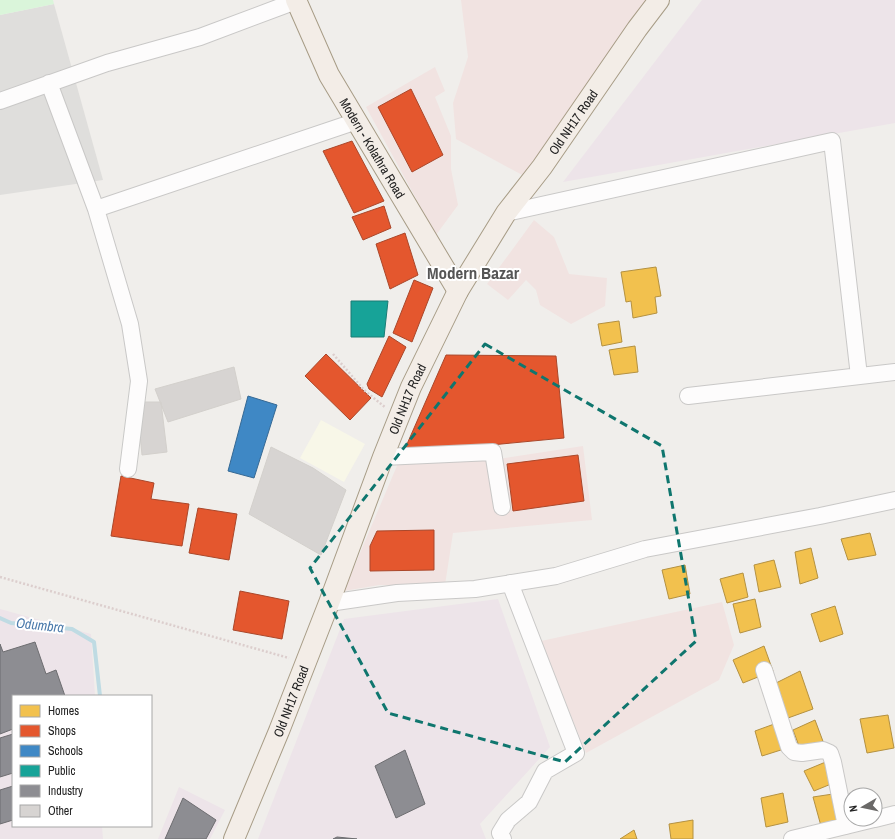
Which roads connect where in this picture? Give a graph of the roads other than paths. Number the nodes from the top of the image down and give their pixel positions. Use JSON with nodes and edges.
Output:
{"nodes":[{"id":1,"x":296,"y":0,"type":"edge"},
{"id":2,"x":659,"y":0,"type":"edge"},
{"id":3,"x":49,"y":83,"type":"junction"},
{"id":4,"x":0,"y":101,"type":"edge"},
{"id":5,"x":356,"y":121,"type":"junction"},
{"id":6,"x":96,"y":209,"type":"junction"},
{"id":7,"x":506,"y":213,"type":"junction"},
{"id":8,"x":458,"y":290,"type":"junction"},
{"id":9,"x":895,"y":372,"type":"edge"},
{"id":10,"x":859,"y":376,"type":"junction"},
{"id":11,"x":688,"y":396,"type":"dead end"},
{"id":12,"x":383,"y":457,"type":"junction"},
{"id":13,"x":128,"y":469,"type":"dead end"},
{"id":14,"x":895,"y":500,"type":"edge"},
{"id":15,"x":502,"y":507,"type":"dead end"},
{"id":16,"x":510,"y":583,"type":"junction"},
{"id":17,"x":329,"y":603,"type":"junction"},
{"id":18,"x":764,"y":670,"type":"dead end"},
{"id":19,"x":843,"y":811,"type":"edge"},
{"id":20,"x":895,"y":814,"type":"edge"},
{"id":21,"x":883,"y":817,"type":"edge"},
{"id":22,"x":843,"y":827,"type":"edge"},
{"id":23,"x":234,"y":839,"type":"edge"},
{"id":24,"x":503,"y":839,"type":"edge"},
{"id":25,"x":792,"y":839,"type":"edge"}],
"edges":[{"from":1,"to":3,"type":"street"},
{"from":1,"to":5,"type":"main road","name":"Modern - Kolathra Road"},
{"from":2,"to":7,"type":"main road","name":"Old NH17 Road"},
{"from":3,"to":4,"type":"street"},
{"from":3,"to":6,"type":"street"},
{"from":5,"to":6,"type":"street"},
{"from":5,"to":8,"type":"main road","name":"Modern - Kolathra Road"},
{"from":6,"to":13,"type":"street"},
{"from":7,"to":8,"type":"main road","name":"Old NH17 Road"},
{"from":7,"to":10,"type":"street"},
{"from":8,"to":12,"type":"main road","name":"Old NH17 Road"},
{"from":9,"to":10,"type":"street"},
{"from":10,"to":11,"type":"street"},
{"from":12,"to":15,"type":"street"},
{"from":12,"to":17,"type":"main road","name":"Old NH17 Road"},
{"from":14,"to":16,"type":"street"},
{"from":16,"to":17,"type":"street"},
{"from":16,"to":24,"type":"street"},
{"from":17,"to":23,"type":"main road","name":"Old NH17 Road"},
{"from":18,"to":19,"type":"street"},
{"from":20,"to":21,"type":"street"},
{"from":22,"to":25,"type":"street"}]}
